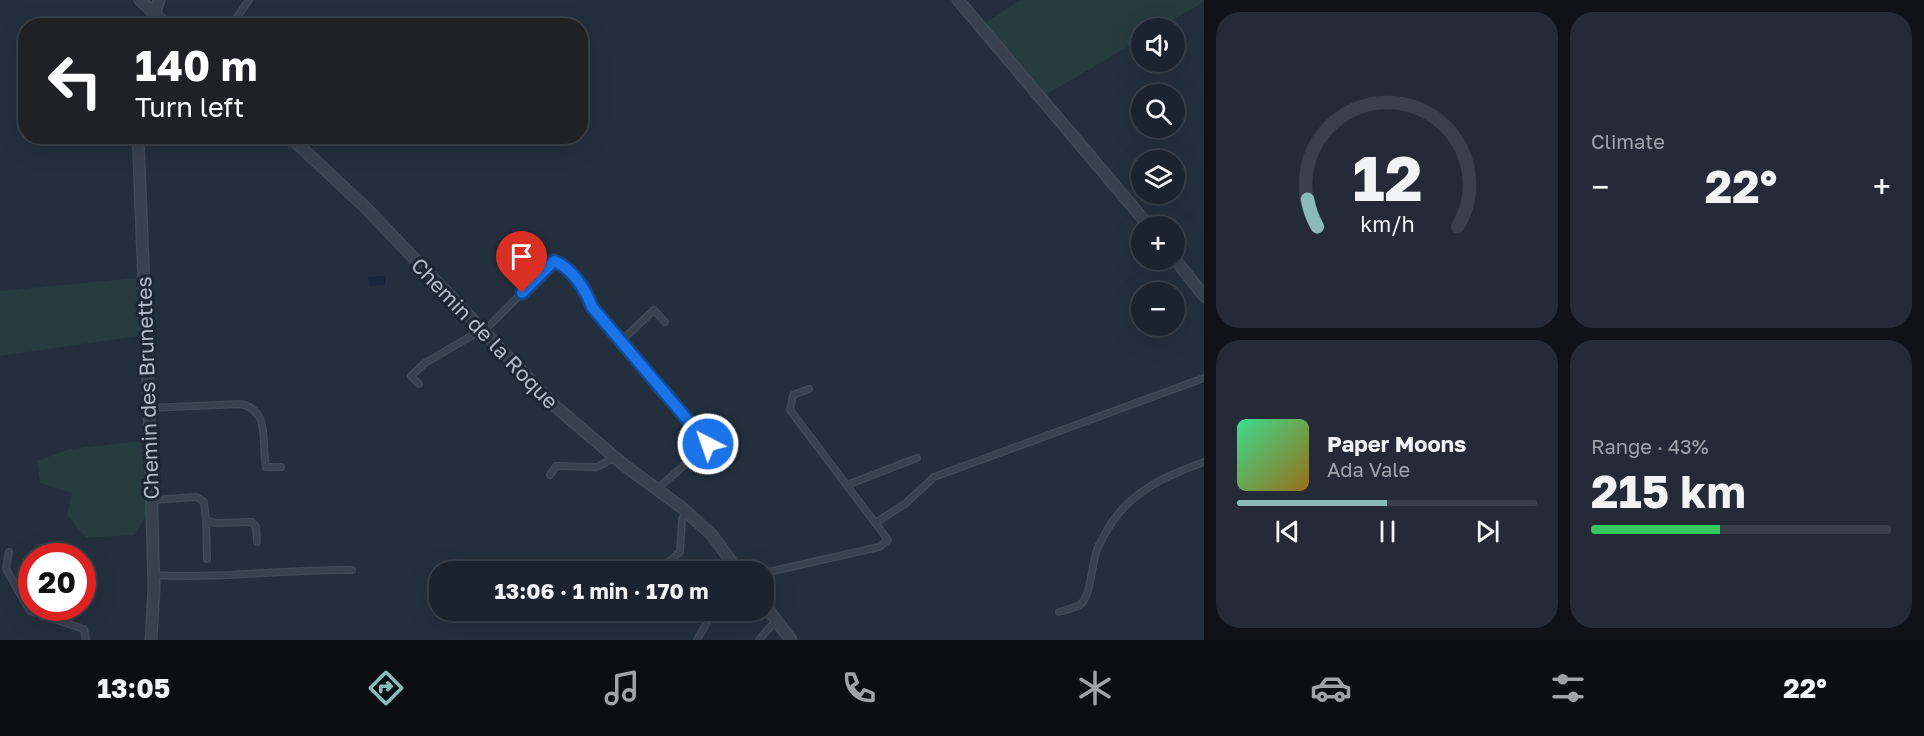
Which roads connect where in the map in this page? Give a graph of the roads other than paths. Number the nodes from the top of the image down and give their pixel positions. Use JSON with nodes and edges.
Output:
{"nodes":[{"id":1,"x":140,"y":0,"type":"edge"},
{"id":2,"x":159,"y":0,"type":"edge"},
{"id":3,"x":249,"y":0,"type":"edge"},
{"id":4,"x":958,"y":0,"type":"edge"},
{"id":5,"x":154,"y":14,"type":"junction"},
{"id":6,"x":153,"y":18,"type":"edge"},
{"id":7,"x":159,"y":18,"type":"edge"},
{"id":8,"x":237,"y":18,"type":"edge"},
{"id":9,"x":138,"y":144,"type":"edge"},
{"id":10,"x":298,"y":144,"type":"edge"},
{"id":11,"x":1141,"y":216,"type":"edge"},
{"id":12,"x":1183,"y":270,"type":"edge"},
{"id":13,"x":1204,"y":296,"type":"edge"},
{"id":14,"x":665,"y":322,"type":"dead end"},
{"id":15,"x":481,"y":329,"type":"junction"},
{"id":16,"x":621,"y":341,"type":"junction"},
{"id":17,"x":1204,"y":378,"type":"edge"},
{"id":18,"x":420,"y":384,"type":"dead end"},
{"id":19,"x":809,"y":389,"type":"dead end"},
{"id":20,"x":149,"y":408,"type":"junction"},
{"id":21,"x":616,"y":457,"type":"junction"},
{"id":22,"x":917,"y":458,"type":"dead end"},
{"id":23,"x":1204,"y":462,"type":"edge"},
{"id":24,"x":281,"y":467,"type":"dead end"},
{"id":25,"x":550,"y":475,"type":"dead end"},
{"id":26,"x":847,"y":485,"type":"junction"},
{"id":27,"x":657,"y":489,"type":"junction"},
{"id":28,"x":150,"y":500,"type":"junction"},
{"id":29,"x":686,"y":511,"type":"junction"},
{"id":30,"x":206,"y":520,"type":"junction"},
{"id":31,"x":875,"y":523,"type":"junction"},
{"id":32,"x":257,"y":542,"type":"dead end"},
{"id":33,"x":9,"y":552,"type":"dead end"},
{"id":34,"x":207,"y":559,"type":"dead end"},
{"id":35,"x":669,"y":561,"type":"edge"},
{"id":36,"x":731,"y":561,"type":"edge"},
{"id":37,"x":352,"y":570,"type":"dead end"},
{"id":38,"x":774,"y":571,"type":"edge"},
{"id":39,"x":153,"y":575,"type":"junction"},
{"id":40,"x":1059,"y":612,"type":"dead end"},
{"id":41,"x":774,"y":617,"type":"edge"},
{"id":42,"x":776,"y":620,"type":"junction"},
{"id":43,"x":708,"y":621,"type":"edge"},
{"id":44,"x":86,"y":640,"type":"edge"},
{"id":45,"x":151,"y":640,"type":"edge"},
{"id":46,"x":697,"y":640,"type":"edge"},
{"id":47,"x":759,"y":640,"type":"edge"},
{"id":48,"x":791,"y":640,"type":"edge"}],
"edges":[{"from":1,"to":5,"type":"street"},
{"from":2,"to":5,"type":"street"},
{"from":3,"to":8,"type":"lane"},
{"from":4,"to":11,"type":"street"},
{"from":5,"to":6,"type":"street"},
{"from":5,"to":7,"type":"street"},
{"from":9,"to":20,"type":"street","name":"Chemin des Brunettes"},
{"from":10,"to":15,"type":"street","name":"Chemin de la Roque"},
{"from":12,"to":13,"type":"street"},
{"from":14,"to":16,"type":"lane"},
{"from":15,"to":16,"type":"lane"},
{"from":15,"to":18,"type":"lane"},
{"from":15,"to":21,"type":"street","name":"Chemin de la Roque"},
{"from":16,"to":27,"type":"lane"},
{"from":17,"to":31,"type":"lane"},
{"from":19,"to":26,"type":"lane"},
{"from":20,"to":24,"type":"lane"},
{"from":20,"to":28,"type":"street","name":"Chemin des Brunettes"},
{"from":21,"to":25,"type":"lane"},
{"from":21,"to":27,"type":"street","name":"Chemin de la Roque"},
{"from":22,"to":26,"type":"lane"},
{"from":23,"to":40,"type":"lane"},
{"from":26,"to":31,"type":"lane"},
{"from":27,"to":29,"type":"street","name":"Chemin de la Roque"},
{"from":28,"to":30,"type":"lane"},
{"from":28,"to":39,"type":"street","name":"Chemin des Brunettes"},
{"from":29,"to":35,"type":"lane"},
{"from":29,"to":36,"type":"street","name":"Chemin de la Roque"},
{"from":30,"to":32,"type":"lane"},
{"from":30,"to":34,"type":"lane"},
{"from":31,"to":38,"type":"lane"},
{"from":33,"to":44,"type":"lane"},
{"from":37,"to":39,"type":"lane"},
{"from":39,"to":45,"type":"street","name":"Chemin des Brunettes"},
{"from":41,"to":42,"type":"street"},
{"from":42,"to":47,"type":"lane"},
{"from":42,"to":48,"type":"street"},
{"from":43,"to":46,"type":"lane"}]}
